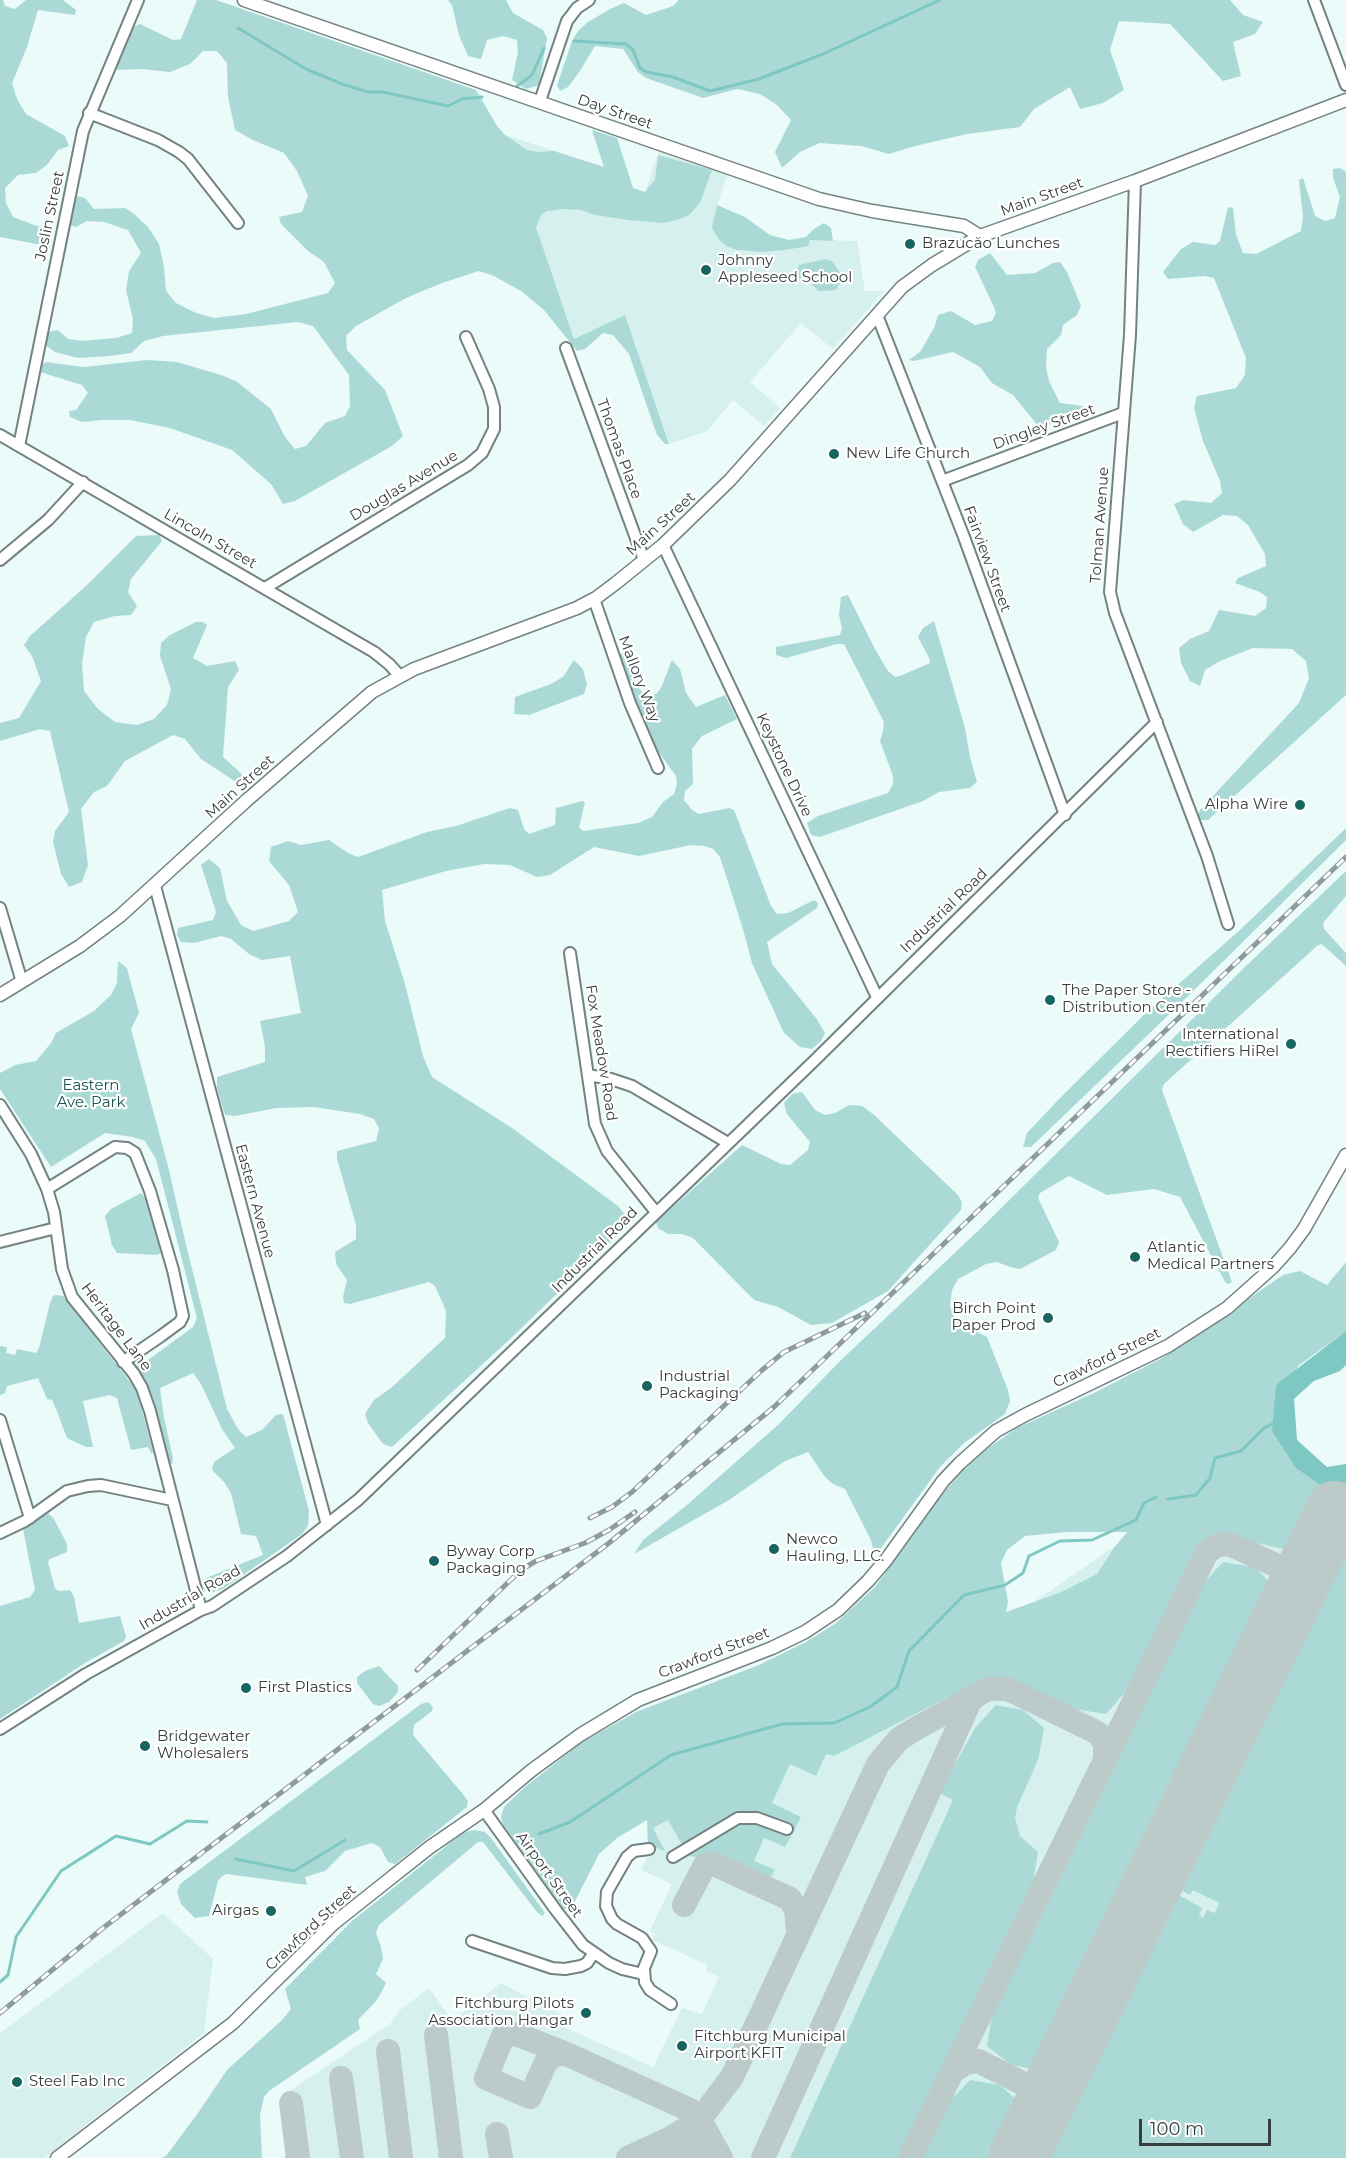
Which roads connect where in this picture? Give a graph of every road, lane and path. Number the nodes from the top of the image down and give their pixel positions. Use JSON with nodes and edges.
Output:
{"nodes":[{"id":1,"x":138,"y":0,"type":"edge"},
{"id":2,"x":244,"y":0,"type":"edge"},
{"id":3,"x":589,"y":0,"type":"edge"},
{"id":4,"x":1314,"y":0,"type":"edge"},
{"id":5,"x":1346,"y":85,"type":"edge"},
{"id":6,"x":1346,"y":100,"type":"edge"},
{"id":7,"x":540,"y":101,"type":"junction"},
{"id":8,"x":89,"y":113,"type":"junction"},
{"id":9,"x":1135,"y":181,"type":"junction"},
{"id":10,"x":238,"y":223,"type":"dead end"},
{"id":11,"x":980,"y":236,"type":"junction"},
{"id":12,"x":877,"y":315,"type":"junction"},
{"id":13,"x":466,"y":337,"type":"dead end"},
{"id":14,"x":566,"y":348,"type":"dead end"},
{"id":15,"x":1123,"y":413,"type":"junction"},
{"id":16,"x":0,"y":435,"type":"edge"},
{"id":17,"x":19,"y":446,"type":"junction"},
{"id":18,"x":942,"y":481,"type":"junction"},
{"id":19,"x":83,"y":482,"type":"junction"},
{"id":20,"x":663,"y":545,"type":"junction"},
{"id":21,"x":0,"y":560,"type":"edge"},
{"id":22,"x":644,"y":560,"type":"junction"},
{"id":23,"x":265,"y":588,"type":"junction"},
{"id":24,"x":594,"y":599,"type":"junction"},
{"id":25,"x":400,"y":676,"type":"junction"},
{"id":26,"x":1157,"y":723,"type":"junction"},
{"id":27,"x":658,"y":768,"type":"dead end"},
{"id":28,"x":1065,"y":815,"type":"junction"},
{"id":29,"x":155,"y":886,"type":"junction"},
{"id":30,"x":0,"y":908,"type":"edge"},
{"id":31,"x":1228,"y":924,"type":"dead end"},
{"id":32,"x":570,"y":953,"type":"dead end"},
{"id":33,"x":22,"y":982,"type":"junction"},
{"id":34,"x":0,"y":995,"type":"edge"},
{"id":35,"x":877,"y":997,"type":"junction"},
{"id":36,"x":588,"y":1075,"type":"junction"},
{"id":37,"x":0,"y":1104,"type":"edge"},
{"id":38,"x":728,"y":1143,"type":"junction"},
{"id":39,"x":1346,"y":1155,"type":"edge"},
{"id":40,"x":47,"y":1189,"type":"junction"},
{"id":41,"x":656,"y":1211,"type":"junction"},
{"id":42,"x":56,"y":1228,"type":"junction"},
{"id":43,"x":0,"y":1242,"type":"edge"},
{"id":44,"x":123,"y":1362,"type":"junction"},
{"id":45,"x":0,"y":1420,"type":"edge"},
{"id":46,"x":172,"y":1500,"type":"junction"},
{"id":47,"x":30,"y":1518,"type":"junction"},
{"id":48,"x":327,"y":1525,"type":"junction"},
{"id":49,"x":0,"y":1533,"type":"edge"},
{"id":50,"x":201,"y":1610,"type":"junction"},
{"id":51,"x":0,"y":1729,"type":"edge"},
{"id":52,"x":484,"y":1810,"type":"junction"},
{"id":53,"x":787,"y":1829,"type":"dead end"},
{"id":54,"x":648,"y":1849,"type":"dead end"},
{"id":55,"x":673,"y":1857,"type":"dead end"},
{"id":56,"x":472,"y":1941,"type":"dead end"},
{"id":57,"x":593,"y":1954,"type":"junction"},
{"id":58,"x":643,"y":1974,"type":"junction"},
{"id":59,"x":671,"y":2004,"type":"dead end"},
{"id":60,"x":57,"y":2158,"type":"edge"}],
"edges":[{"from":1,"to":8,"type":"street","name":"Joslin Street"},
{"from":2,"to":7,"type":"main road","name":"Day Street"},
{"from":3,"to":7,"type":"street"},
{"from":4,"to":5,"type":"street"},
{"from":6,"to":9,"type":"main road","name":"Main Street"},
{"from":7,"to":11,"type":"main road","name":"Day Street"},
{"from":8,"to":10,"type":"street"},
{"from":8,"to":17,"type":"street","name":"Joslin Street"},
{"from":9,"to":11,"type":"main road","name":"Main Street"},
{"from":9,"to":15,"type":"street","name":"Tolman Avenue"},
{"from":11,"to":12,"type":"main road","name":"Main Street"},
{"from":12,"to":18,"type":"street","name":"Fairview Street"},
{"from":12,"to":20,"type":"main road","name":"Main Street"},
{"from":13,"to":23,"type":"street","name":"Douglas Avenue"},
{"from":14,"to":22,"type":"street","name":"Thomas Place"},
{"from":15,"to":18,"type":"street","name":"Dingley Street"},
{"from":15,"to":26,"type":"street","name":"Tolman Avenue"},
{"from":16,"to":17,"type":"street","name":"Lincoln Street"},
{"from":17,"to":19,"type":"street","name":"Lincoln Street"},
{"from":18,"to":28,"type":"street","name":"Fairview Street"},
{"from":19,"to":21,"type":"street"},
{"from":19,"to":23,"type":"street","name":"Lincoln Street"},
{"from":20,"to":22,"type":"main road","name":"Main Street"},
{"from":20,"to":35,"type":"street","name":"Keystone Drive"},
{"from":22,"to":24,"type":"main road","name":"Main Street"},
{"from":23,"to":25,"type":"street","name":"Lincoln Street"},
{"from":24,"to":25,"type":"main road","name":"Main Street"},
{"from":24,"to":27,"type":"street","name":"Mallory Way"},
{"from":25,"to":29,"type":"main road","name":"Main Street"},
{"from":26,"to":28,"type":"street","name":"Industrial Road"},
{"from":26,"to":31,"type":"street","name":"Tolman Avenue"},
{"from":28,"to":35,"type":"street","name":"Industrial Road"},
{"from":29,"to":33,"type":"main road","name":"Main Street"},
{"from":29,"to":48,"type":"street","name":"Eastern Avenue"},
{"from":30,"to":33,"type":"street"},
{"from":32,"to":36,"type":"street","name":"Fox Meadow Road"},
{"from":33,"to":34,"type":"main road","name":"Main Street"},
{"from":35,"to":38,"type":"street","name":"Industrial Road"},
{"from":36,"to":38,"type":"street"},
{"from":36,"to":41,"type":"street","name":"Fox Meadow Road"},
{"from":37,"to":40,"type":"street","name":"Heritage Lane"},
{"from":38,"to":41,"type":"street","name":"Industrial Road"},
{"from":39,"to":52,"type":"main road","name":"Crawford Street"},
{"from":40,"to":42,"type":"street","name":"Heritage Lane"},
{"from":40,"to":44,"type":"street"},
{"from":41,"to":48,"type":"street","name":"Industrial Road"},
{"from":42,"to":43,"type":"street"},
{"from":42,"to":44,"type":"street","name":"Heritage Lane"},
{"from":44,"to":46,"type":"street","name":"Heritage Lane"},
{"from":45,"to":47,"type":"street"},
{"from":46,"to":47,"type":"street"},
{"from":46,"to":50,"type":"street","name":"Heritage Lane"},
{"from":47,"to":49,"type":"street"},
{"from":48,"to":50,"type":"street","name":"Industrial Road"},
{"from":50,"to":51,"type":"street","name":"Industrial Road"},
{"from":52,"to":57,"type":"street","name":"Airport Street"},
{"from":52,"to":60,"type":"main road","name":"Crawford Street"},
{"from":53,"to":55,"type":"street"},
{"from":54,"to":58,"type":"street","name":"Airport Street"},
{"from":56,"to":57,"type":"street"},
{"from":57,"to":58,"type":"street","name":"Airport Street"},
{"from":58,"to":59,"type":"street"}]}
